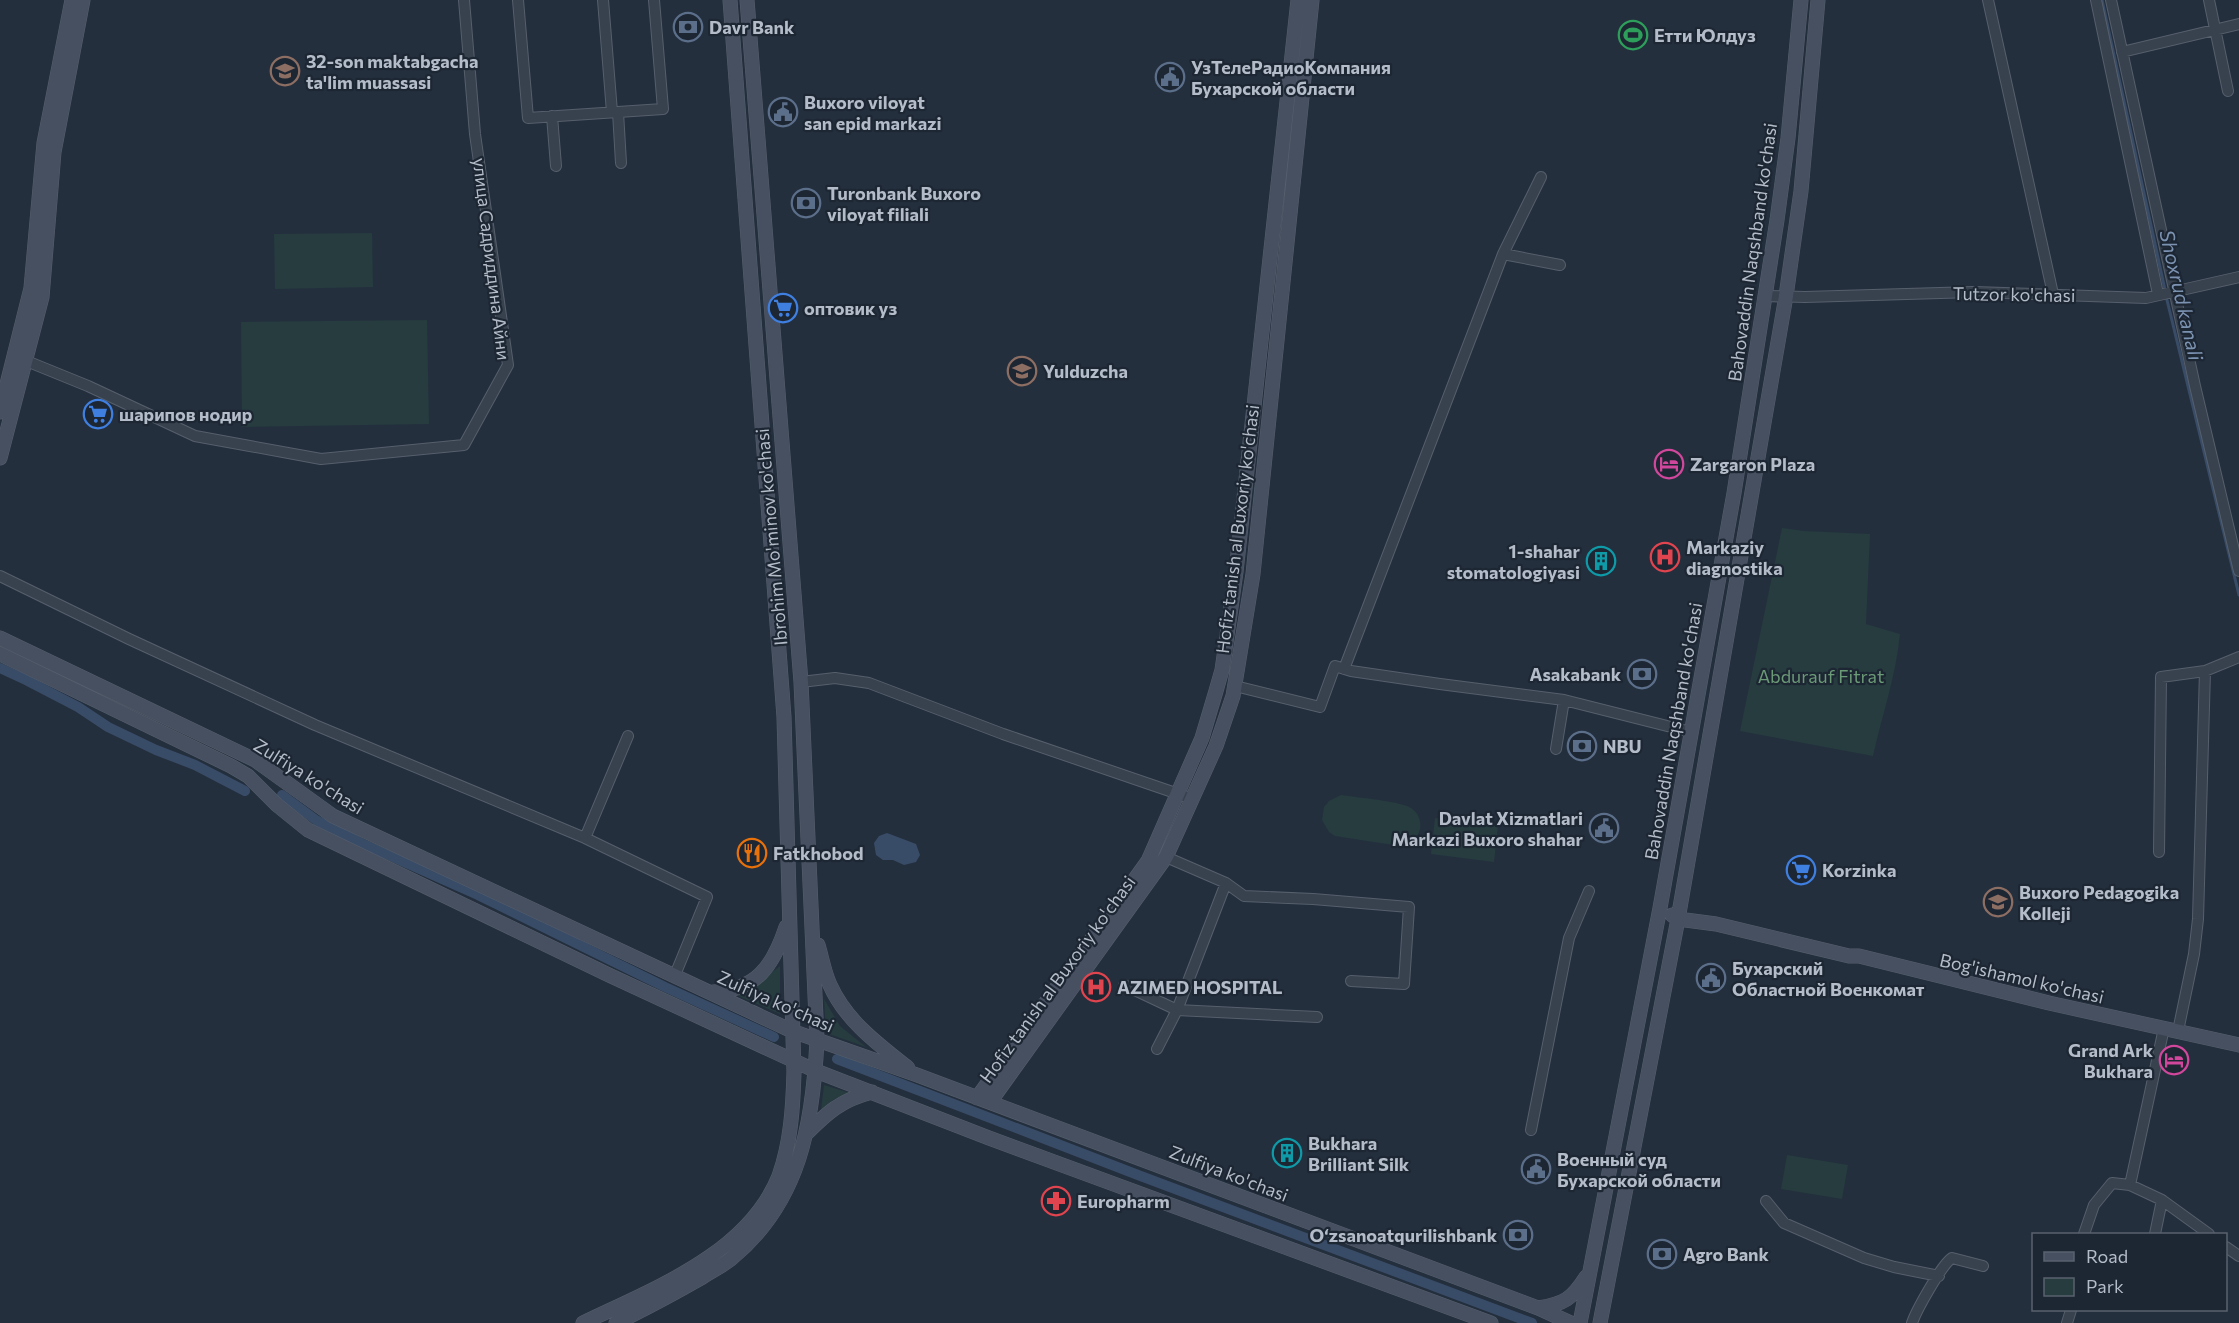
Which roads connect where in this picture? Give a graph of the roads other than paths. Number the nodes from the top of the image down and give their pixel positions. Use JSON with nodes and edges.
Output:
{"nodes":[{"id":1,"x":72,"y":0,"type":"edge"},
{"id":2,"x":83,"y":0,"type":"edge"},
{"id":3,"x":464,"y":0,"type":"edge"},
{"id":4,"x":518,"y":0,"type":"edge"},
{"id":5,"x":603,"y":0,"type":"edge"},
{"id":6,"x":654,"y":0,"type":"edge"},
{"id":7,"x":730,"y":0,"type":"edge"},
{"id":8,"x":747,"y":0,"type":"edge"},
{"id":9,"x":1298,"y":0,"type":"edge"},
{"id":10,"x":1312,"y":0,"type":"edge"},
{"id":11,"x":1801,"y":0,"type":"edge"},
{"id":12,"x":1818,"y":0,"type":"edge"},
{"id":13,"x":1988,"y":0,"type":"edge"},
{"id":14,"x":2096,"y":0,"type":"edge"},
{"id":15,"x":2111,"y":0,"type":"edge"},
{"id":16,"x":2209,"y":0,"type":"edge"},
{"id":17,"x":2239,"y":24,"type":"edge"},
{"id":18,"x":2216,"y":31,"type":"junction"},
{"id":19,"x":2122,"y":51,"type":"junction"},
{"id":20,"x":2228,"y":91,"type":"dead end"},
{"id":21,"x":1285,"y":111,"type":"junction"},
{"id":22,"x":615,"y":112,"type":"junction"},
{"id":23,"x":1300,"y":113,"type":"junction"},
{"id":24,"x":552,"y":116,"type":"junction"},
{"id":25,"x":621,"y":163,"type":"dead end"},
{"id":26,"x":556,"y":166,"type":"dead end"},
{"id":27,"x":1541,"y":177,"type":"dead end"},
{"id":28,"x":1503,"y":254,"type":"junction"},
{"id":29,"x":1560,"y":265,"type":"dead end"},
{"id":30,"x":2239,"y":277,"type":"edge"},
{"id":31,"x":2174,"y":291,"type":"junction"},
{"id":32,"x":2053,"y":294,"type":"junction"},
{"id":33,"x":2158,"y":294,"type":"junction"},
{"id":34,"x":1765,"y":296,"type":"junction"},
{"id":35,"x":1786,"y":296,"type":"junction"},
{"id":36,"x":24,"y":360,"type":"junction"},
{"id":37,"x":0,"y":412,"type":"edge"},
{"id":38,"x":0,"y":458,"type":"edge"},
{"id":39,"x":2239,"y":572,"type":"edge"},
{"id":40,"x":0,"y":576,"type":"edge"},
{"id":41,"x":0,"y":638,"type":"edge"},
{"id":42,"x":0,"y":654,"type":"edge"},
{"id":43,"x":2239,"y":657,"type":"edge"},
{"id":44,"x":1344,"y":669,"type":"junction"},
{"id":45,"x":2205,"y":671,"type":"junction"},
{"id":46,"x":801,"y":682,"type":"junction"},
{"id":47,"x":1235,"y":686,"type":"junction"},
{"id":48,"x":1564,"y":700,"type":"junction"},
{"id":49,"x":784,"y":717,"type":"junction"},
{"id":50,"x":803,"y":717,"type":"junction"},
{"id":51,"x":1691,"y":732,"type":"junction"},
{"id":52,"x":628,"y":736,"type":"dead end"},
{"id":53,"x":1556,"y":749,"type":"dead end"},
{"id":54,"x":1177,"y":793,"type":"junction"},
{"id":55,"x":1193,"y":799,"type":"junction"},
{"id":56,"x":585,"y":838,"type":"junction"},
{"id":57,"x":2159,"y":852,"type":"dead end"},
{"id":58,"x":1158,"y":862,"type":"junction"},
{"id":59,"x":1226,"y":883,"type":"junction"},
{"id":60,"x":1589,"y":891,"type":"dead end"},
{"id":61,"x":1660,"y":908,"type":"junction"},
{"id":62,"x":789,"y":917,"type":"junction"},
{"id":63,"x":1678,"y":919,"type":"junction"},
{"id":64,"x":811,"y":922,"type":"junction"},
{"id":65,"x":675,"y":975,"type":"junction"},
{"id":66,"x":1351,"y":981,"type":"dead end"},
{"id":67,"x":1124,"y":985,"type":"dead end"},
{"id":68,"x":711,"y":993,"type":"junction"},
{"id":69,"x":1177,"y":1010,"type":"junction"},
{"id":70,"x":1317,"y":1017,"type":"dead end"},
{"id":71,"x":2171,"y":1029,"type":"junction"},
{"id":72,"x":792,"y":1031,"type":"junction"},
{"id":73,"x":818,"y":1040,"type":"junction"},
{"id":74,"x":2239,"y":1045,"type":"edge"},
{"id":75,"x":1157,"y":1048,"type":"dead end"},
{"id":76,"x":794,"y":1062,"type":"junction"},
{"id":77,"x":816,"y":1071,"type":"junction"},
{"id":78,"x":917,"y":1075,"type":"junction"},
{"id":79,"x":872,"y":1092,"type":"junction"},
{"id":80,"x":983,"y":1100,"type":"junction"},
{"id":81,"x":1531,"y":1130,"type":"dead end"},
{"id":82,"x":806,"y":1134,"type":"junction"},
{"id":83,"x":2130,"y":1185,"type":"junction"},
{"id":84,"x":2162,"y":1200,"type":"junction"},
{"id":85,"x":1766,"y":1201,"type":"dead end"},
{"id":86,"x":2084,"y":1233,"type":"edge"},
{"id":87,"x":2155,"y":1233,"type":"edge"},
{"id":88,"x":2208,"y":1233,"type":"edge"},
{"id":89,"x":2227,"y":1248,"type":"edge"},
{"id":90,"x":2239,"y":1257,"type":"edge"},
{"id":91,"x":1983,"y":1266,"type":"dead end"},
{"id":92,"x":1592,"y":1267,"type":"junction"},
{"id":93,"x":1939,"y":1276,"type":"junction"},
{"id":94,"x":1538,"y":1308,"type":"junction"},
{"id":95,"x":583,"y":1323,"type":"edge"},
{"id":96,"x":616,"y":1323,"type":"edge"},
{"id":97,"x":1491,"y":1323,"type":"edge"},
{"id":98,"x":1571,"y":1323,"type":"edge"},
{"id":99,"x":1580,"y":1323,"type":"edge"},
{"id":100,"x":1600,"y":1323,"type":"edge"},
{"id":101,"x":1912,"y":1323,"type":"edge"}],
"edges":[{"from":1,"to":37,"type":"main road"},
{"from":2,"to":36,"type":"main road"},
{"from":3,"to":36,"type":"street","name":"улица Садриддина Айни"},
{"from":4,"to":24,"type":"street"},
{"from":5,"to":22,"type":"street"},
{"from":6,"to":22,"type":"street"},
{"from":7,"to":49,"type":"main road","name":"Ibrohim Mo'minov ko'chasi"},
{"from":8,"to":46,"type":"main road","name":"Ibrohim Mo'minov ko'chasi"},
{"from":9,"to":21,"type":"main road","name":"Hofiz tanish al Buxoriy ko'chasi"},
{"from":10,"to":23,"type":"main road","name":"Hofiz tanish al Buxoriy ko'chasi"},
{"from":11,"to":34,"type":"main road","name":"Bahovaddin Naqshband ko'chasi"},
{"from":12,"to":35,"type":"main road","name":"Bahovaddin Naqshband ko'chasi"},
{"from":13,"to":32,"type":"street"},
{"from":14,"to":33,"type":"street"},
{"from":15,"to":19,"type":"street"},
{"from":16,"to":18,"type":"street"},
{"from":17,"to":18,"type":"street"},
{"from":18,"to":19,"type":"street"},
{"from":18,"to":20,"type":"street"},
{"from":19,"to":31,"type":"street"},
{"from":21,"to":23,"type":"main road"},
{"from":21,"to":54,"type":"main road","name":"Hofiz tanish al Buxoriy ko'chasi"},
{"from":22,"to":24,"type":"street"},
{"from":22,"to":25,"type":"street"},
{"from":23,"to":47,"type":"main road","name":"Hofiz tanish al Buxoriy ko'chasi"},
{"from":24,"to":26,"type":"street"},
{"from":27,"to":28,"type":"street"},
{"from":28,"to":29,"type":"street"},
{"from":28,"to":44,"type":"street"},
{"from":30,"to":31,"type":"street","name":"Tutzor ko'chasi"},
{"from":31,"to":33,"type":"street","name":"Tutzor ko'chasi"},
{"from":31,"to":39,"type":"street"},
{"from":32,"to":33,"type":"street","name":"Tutzor ko'chasi"},
{"from":32,"to":35,"type":"street","name":"Tutzor ko'chasi"},
{"from":34,"to":35,"type":"street","name":"Tutzor ko'chasi"},
{"from":34,"to":51,"type":"main road","name":"Bahovaddin Naqshband ko'chasi"},
{"from":35,"to":63,"type":"main road","name":"Bahovaddin Naqshband ko'chasi"},
{"from":36,"to":38,"type":"main road"},
{"from":40,"to":56,"type":"street"},
{"from":41,"to":65,"type":"main road","name":"Zulfiya ko'chasi"},
{"from":42,"to":76,"type":"main road","name":"Zulfiya ko'chasi"},
{"from":43,"to":45,"type":"street"},
{"from":44,"to":47,"type":"street"},
{"from":44,"to":48,"type":"street"},
{"from":45,"to":57,"type":"street"},
{"from":45,"to":71,"type":"street"},
{"from":46,"to":50,"type":"main road","name":"Ibrohim Mo'minov ko'chasi"},
{"from":46,"to":54,"type":"street"},
{"from":47,"to":55,"type":"main road","name":"Hofiz tanish al Buxoriy ko'chasi"},
{"from":48,"to":51,"type":"street"},
{"from":48,"to":53,"type":"street"},
{"from":49,"to":50,"type":"main road"},
{"from":49,"to":62,"type":"main road","name":"Ibrohim Mo'minov ko'chasi"},
{"from":50,"to":64,"type":"main road","name":"Ibrohim Mo'minov ko'chasi"},
{"from":51,"to":61,"type":"main road","name":"Bahovaddin Naqshband ko'chasi"},
{"from":52,"to":56,"type":"street"},
{"from":54,"to":55,"type":"street"},
{"from":54,"to":58,"type":"main road","name":"Hofiz tanish al Buxoriy ko'chasi"},
{"from":55,"to":58,"type":"main road","name":"Hofiz tanish al Buxoriy ko'chasi"},
{"from":56,"to":65,"type":"street"},
{"from":58,"to":59,"type":"street"},
{"from":58,"to":80,"type":"main road"},
{"from":59,"to":66,"type":"street"},
{"from":59,"to":69,"type":"street"},
{"from":60,"to":81,"type":"street"},
{"from":61,"to":63,"type":"main road","name":"Bog'ishamol ko'chasi"},
{"from":61,"to":92,"type":"main road","name":"Bahovaddin Naqshband ko'chasi"},
{"from":62,"to":68,"type":"main road"},
{"from":62,"to":72,"type":"main road","name":"Ibrohim Mo'minov ko'chasi"},
{"from":63,"to":71,"type":"main road","name":"Bog'ishamol ko'chasi"},
{"from":63,"to":100,"type":"main road","name":"Bahovaddin Naqshband ko'chasi"},
{"from":64,"to":73,"type":"main road","name":"Ibrohim Mo'minov ko'chasi"},
{"from":64,"to":78,"type":"main road"},
{"from":65,"to":68,"type":"main road","name":"Zulfiya ko'chasi"},
{"from":67,"to":69,"type":"street"},
{"from":68,"to":72,"type":"main road","name":"Zulfiya ko'chasi"},
{"from":69,"to":70,"type":"street"},
{"from":69,"to":75,"type":"street"},
{"from":71,"to":74,"type":"main road","name":"Bog'ishamol ko'chasi"},
{"from":71,"to":83,"type":"street"},
{"from":72,"to":73,"type":"main road","name":"Zulfiya ko'chasi"},
{"from":72,"to":76,"type":"main road","name":"Ibrohim Mo'minov ko'chasi"},
{"from":73,"to":77,"type":"main road","name":"Ibrohim Mo'minov ko'chasi"},
{"from":73,"to":78,"type":"main road","name":"Zulfiya ko'chasi"},
{"from":76,"to":77,"type":"main road","name":"Zulfiya ko'chasi"},
{"from":76,"to":95,"type":"main road"},
{"from":77,"to":79,"type":"main road","name":"Zulfiya ko'chasi"},
{"from":77,"to":82,"type":"main road"},
{"from":78,"to":80,"type":"main road","name":"Zulfiya ko'chasi"},
{"from":79,"to":82,"type":"main road"},
{"from":79,"to":97,"type":"main road","name":"Zulfiya ko'chasi"},
{"from":80,"to":94,"type":"main road","name":"Zulfiya ko'chasi"},
{"from":82,"to":96,"type":"main road"},
{"from":83,"to":84,"type":"street"},
{"from":83,"to":86,"type":"street"},
{"from":84,"to":87,"type":"street"},
{"from":84,"to":88,"type":"street"},
{"from":85,"to":93,"type":"street"},
{"from":89,"to":90,"type":"street"},
{"from":91,"to":93,"type":"street"},
{"from":92,"to":94,"type":"main road"},
{"from":92,"to":99,"type":"main road","name":"Bahovaddin Naqshband ko'chasi"},
{"from":93,"to":101,"type":"street"},
{"from":94,"to":98,"type":"main road","name":"Zulfiya ko'chasi"}]}
